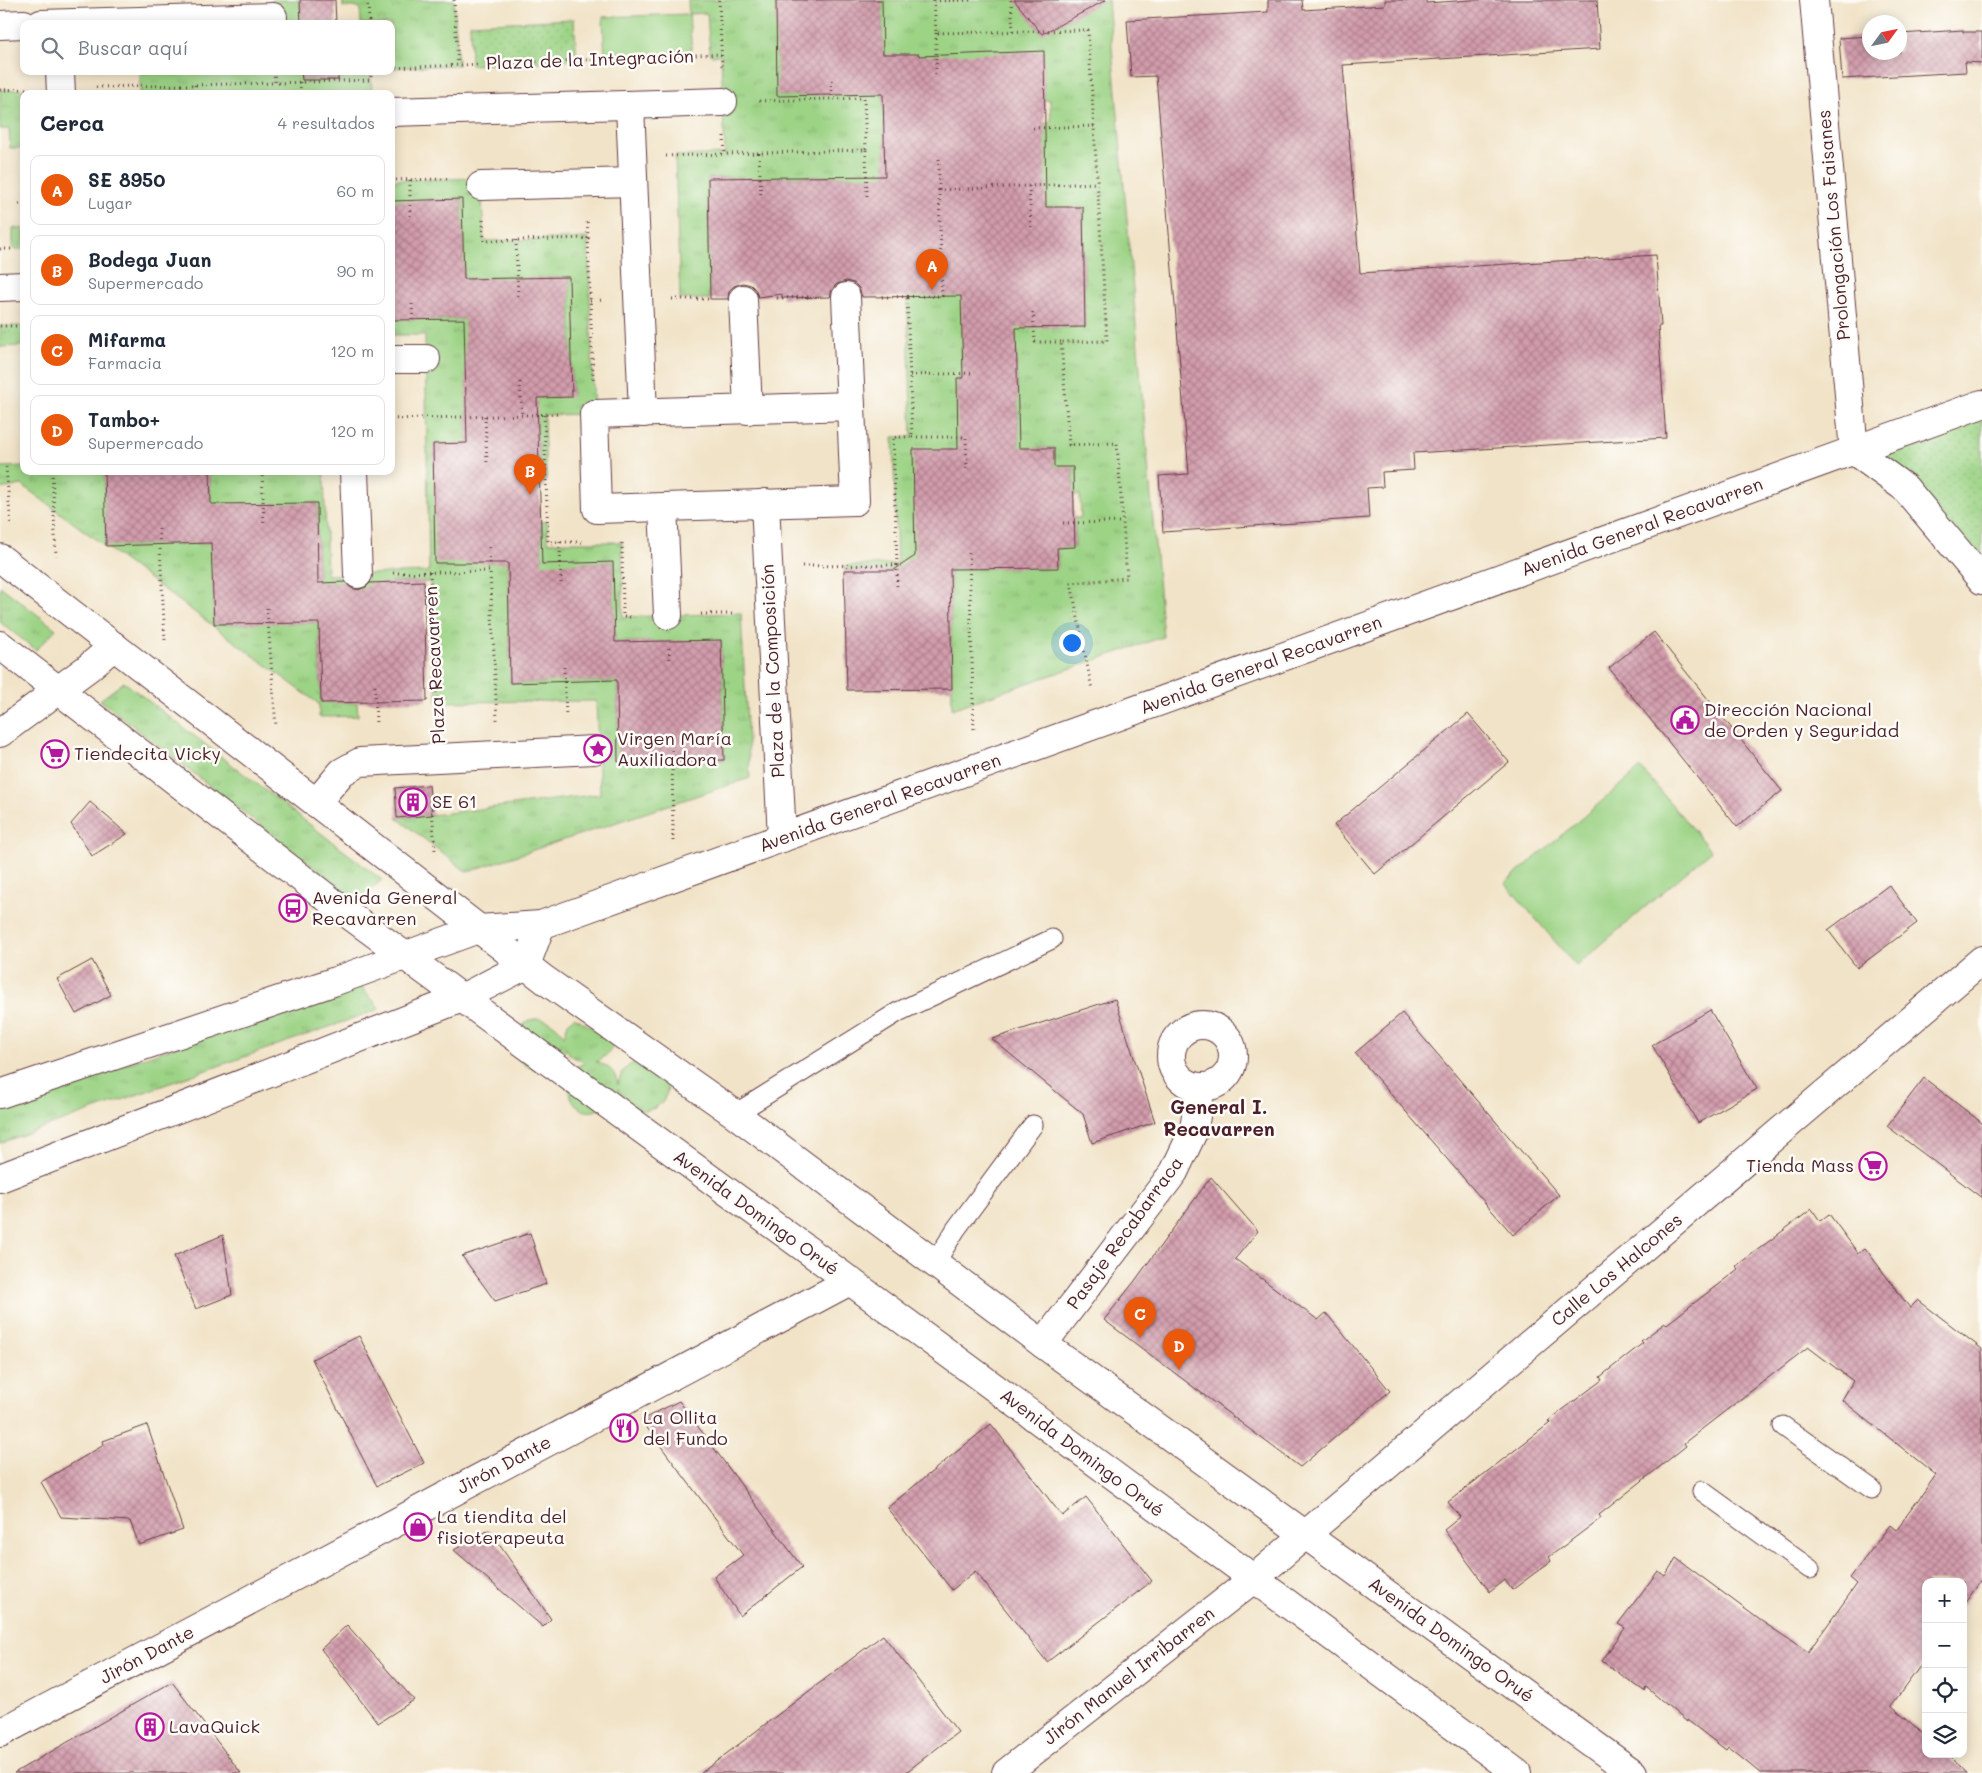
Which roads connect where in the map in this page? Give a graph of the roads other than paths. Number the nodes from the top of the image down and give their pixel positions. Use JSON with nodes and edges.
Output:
{"nodes":[{"id":1,"x":1814,"y":0,"type":"edge"},
{"id":2,"x":273,"y":17,"type":"dead end"},
{"id":3,"x":166,"y":20,"type":"edge"},
{"id":4,"x":20,"y":24,"type":"edge"},
{"id":5,"x":0,"y":25,"type":"edge"},
{"id":6,"x":723,"y":102,"type":"road end"},
{"id":7,"x":630,"y":105,"type":"junction"},
{"id":8,"x":395,"y":112,"type":"edge"},
{"id":9,"x":632,"y":169,"type":"junction"},
{"id":10,"x":481,"y":186,"type":"road end"},
{"id":11,"x":20,"y":286,"type":"edge"},
{"id":12,"x":0,"y":287,"type":"edge"},
{"id":13,"x":846,"y":297,"type":"dead end"},
{"id":14,"x":743,"y":299,"type":"dead end"},
{"id":15,"x":395,"y":359,"type":"edge"},
{"id":16,"x":426,"y":359,"type":"dead end"},
{"id":17,"x":1982,"y":404,"type":"edge"},
{"id":18,"x":851,"y":406,"type":"junction"},
{"id":19,"x":748,"y":410,"type":"junction"},
{"id":20,"x":644,"y":413,"type":"junction"},
{"id":21,"x":1854,"y":451,"type":"junction"},
{"id":22,"x":354,"y":475,"type":"edge"},
{"id":23,"x":765,"y":503,"type":"junction"},
{"id":24,"x":663,"y":507,"type":"junction"},
{"id":25,"x":7,"y":563,"type":"edge"},
{"id":26,"x":358,"y":574,"type":"road end"},
{"id":27,"x":1982,"y":580,"type":"edge"},
{"id":28,"x":668,"y":615,"type":"dead end"},
{"id":29,"x":0,"y":645,"type":"edge"},
{"id":30,"x":114,"y":646,"type":"junction"},
{"id":31,"x":59,"y":690,"type":"junction"},
{"id":32,"x":0,"y":733,"type":"edge"},
{"id":33,"x":580,"y":751,"type":"road end"},
{"id":34,"x":316,"y":803,"type":"junction"},
{"id":35,"x":782,"y":838,"type":"junction"},
{"id":36,"x":541,"y":925,"type":"junction"},
{"id":37,"x":478,"y":928,"type":"junction"},
{"id":38,"x":1052,"y":939,"type":"dead end"},
{"id":39,"x":406,"y":956,"type":"junction"},
{"id":40,"x":1982,"y":961,"type":"edge"},
{"id":41,"x":526,"y":965,"type":"junction"},
{"id":42,"x":462,"y":998,"type":"junction"},
{"id":43,"x":1200,"y":1087,"type":"dead end"},
{"id":44,"x":0,"y":1094,"type":"edge"},
{"id":45,"x":735,"y":1114,"type":"junction"},
{"id":46,"x":1033,"y":1125,"type":"dead end"},
{"id":47,"x":0,"y":1178,"type":"edge"},
{"id":48,"x":935,"y":1262,"type":"junction"},
{"id":49,"x":850,"y":1281,"type":"junction"},
{"id":50,"x":1043,"y":1344,"type":"junction"},
{"id":51,"x":1783,"y":1426,"type":"dead end"},
{"id":52,"x":1872,"y":1489,"type":"dead end"},
{"id":53,"x":1702,"y":1491,"type":"dead end"},
{"id":54,"x":1306,"y":1535,"type":"junction"},
{"id":55,"x":1810,"y":1568,"type":"dead end"},
{"id":56,"x":1252,"y":1580,"type":"junction"},
{"id":57,"x":0,"y":1734,"type":"edge"},
{"id":58,"x":1006,"y":1773,"type":"edge"},
{"id":59,"x":1517,"y":1773,"type":"edge"},
{"id":60,"x":1634,"y":1773,"type":"edge"}],
"edges":[{"from":1,"to":21,"type":"street","name":"Prolongación Los Faisanes"},
{"from":2,"to":3,"type":"street"},
{"from":4,"to":5,"type":"street"},
{"from":6,"to":7,"type":"street"},
{"from":7,"to":8,"type":"street"},
{"from":7,"to":9,"type":"street"},
{"from":9,"to":10,"type":"street"},
{"from":9,"to":20,"type":"street"},
{"from":11,"to":12,"type":"street"},
{"from":13,"to":18,"type":"street"},
{"from":14,"to":19,"type":"street"},
{"from":15,"to":16,"type":"street"},
{"from":17,"to":21,"type":"street","name":"Avenida General Recavarren"},
{"from":18,"to":19,"type":"street"},
{"from":18,"to":23,"type":"street"},
{"from":19,"to":20,"type":"street"},
{"from":20,"to":24,"type":"street"},
{"from":21,"to":27,"type":"street"},
{"from":21,"to":35,"type":"street","name":"Avenida General Recavarren"},
{"from":22,"to":26,"type":"street"},
{"from":23,"to":24,"type":"street"},
{"from":23,"to":35,"type":"street","name":"Plaza de la Composición"},
{"from":24,"to":28,"type":"street"},
{"from":25,"to":30,"type":"street","name":"Avenida Domingo Orué"},
{"from":29,"to":31,"type":"street","name":"Avenida Domingo Orué"},
{"from":30,"to":31,"type":"street"},
{"from":30,"to":34,"type":"street","name":"Avenida Domingo Orué"},
{"from":31,"to":32,"type":"street"},
{"from":31,"to":39,"type":"street","name":"Avenida Domingo Orué"},
{"from":33,"to":34,"type":"street","name":"Plaza Recavarren"},
{"from":34,"to":37,"type":"street","name":"Avenida Domingo Orué"},
{"from":35,"to":36,"type":"street","name":"Avenida General Recavarren"},
{"from":36,"to":37,"type":"street","name":"Avenida General Recavarren"},
{"from":36,"to":41,"type":"street"},
{"from":37,"to":39,"type":"street","name":"Avenida General Recavarren"},
{"from":37,"to":41,"type":"street","name":"Avenida Domingo Orué"},
{"from":38,"to":45,"type":"lane"},
{"from":39,"to":42,"type":"street","name":"Avenida Domingo Orué"},
{"from":39,"to":44,"type":"street","name":"Avenida General Recavarren"},
{"from":40,"to":54,"type":"street","name":"Calle Los Halcones"},
{"from":41,"to":42,"type":"street"},
{"from":41,"to":45,"type":"street","name":"Avenida Domingo Orué"},
{"from":42,"to":47,"type":"street"},
{"from":42,"to":49,"type":"street","name":"Avenida Domingo Orué"},
{"from":43,"to":50,"type":"street","name":"Pasaje Recabarraca"},
{"from":45,"to":48,"type":"street","name":"Avenida Domingo Orué"},
{"from":46,"to":48,"type":"lane"},
{"from":48,"to":50,"type":"street","name":"Avenida Domingo Orué"},
{"from":49,"to":56,"type":"street","name":"Avenida Domingo Orué"},
{"from":49,"to":57,"type":"street","name":"Jirón Dante"},
{"from":50,"to":54,"type":"street","name":"Avenida Domingo Orué"},
{"from":51,"to":52,"type":"lane"},
{"from":53,"to":55,"type":"lane"},
{"from":54,"to":56,"type":"street","name":"Calle Los Halcones"},
{"from":54,"to":60,"type":"street","name":"Avenida Domingo Orué"},
{"from":56,"to":58,"type":"street","name":"Jirón Manuel Irribarren"},
{"from":56,"to":59,"type":"street","name":"Avenida Domingo Orué"}]}
